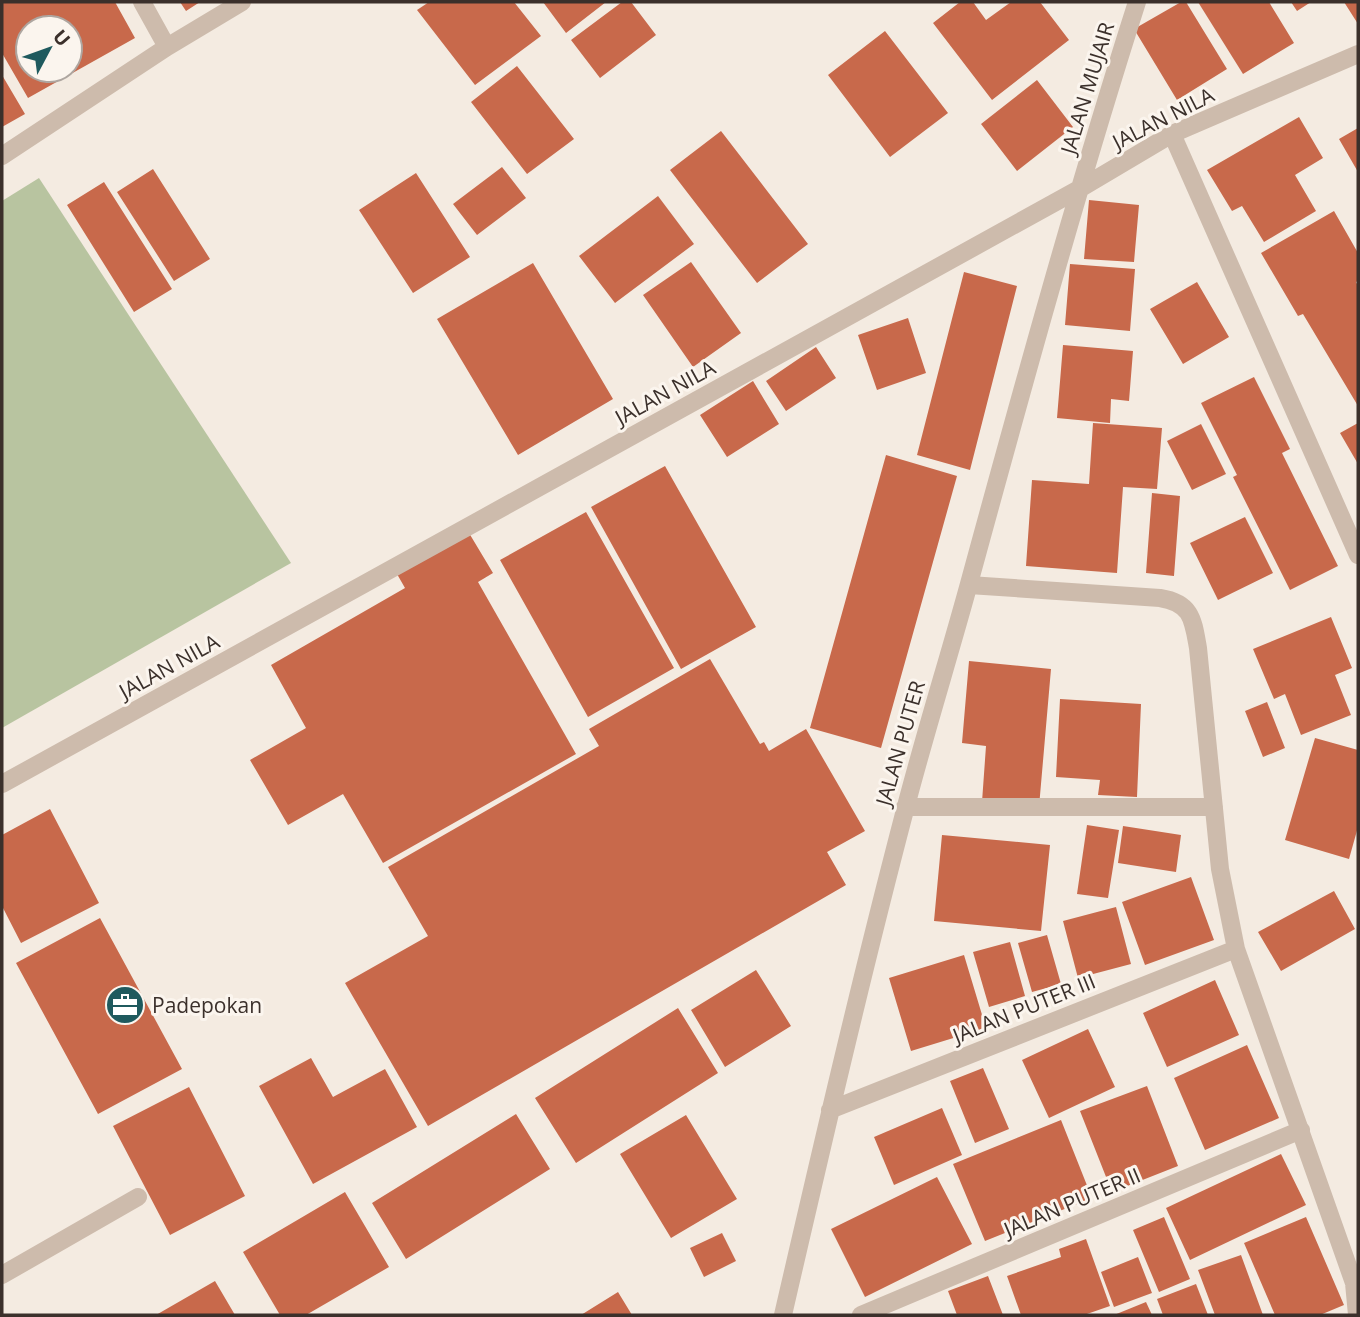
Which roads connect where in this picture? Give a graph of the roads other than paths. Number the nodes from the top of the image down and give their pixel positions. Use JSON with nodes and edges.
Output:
{"nodes":[{"id":1,"x":142,"y":2,"type":"edge"},
{"id":2,"x":243,"y":2,"type":"edge"},
{"id":3,"x":1137,"y":2,"type":"edge"},
{"id":4,"x":167,"y":47,"type":"junction"},
{"id":5,"x":1358,"y":54,"type":"edge"},
{"id":6,"x":1172,"y":134,"type":"junction"},
{"id":7,"x":2,"y":156,"type":"edge"},
{"id":8,"x":1082,"y":188,"type":"junction"},
{"id":9,"x":1358,"y":555,"type":"edge"},
{"id":10,"x":968,"y":584,"type":"junction"},
{"id":11,"x":2,"y":784,"type":"edge"},
{"id":12,"x":905,"y":807,"type":"junction"},
{"id":13,"x":1214,"y":807,"type":"junction"},
{"id":14,"x":1236,"y":949,"type":"junction"},
{"id":15,"x":830,"y":1110,"type":"junction"},
{"id":16,"x":1301,"y":1130,"type":"junction"},
{"id":17,"x":138,"y":1197,"type":"dead end"},
{"id":18,"x":2,"y":1275,"type":"edge"},
{"id":19,"x":783,"y":1315,"type":"edge"},
{"id":20,"x":861,"y":1315,"type":"edge"},
{"id":21,"x":1357,"y":1315,"type":"edge"}],
"edges":[{"from":1,"to":4,"type":"street"},
{"from":2,"to":4,"type":"street"},
{"from":3,"to":8,"type":"street","name":"JALAN MUJAIR"},
{"from":4,"to":7,"type":"street"},
{"from":5,"to":6,"type":"street","name":"JALAN NILA"},
{"from":6,"to":8,"type":"street","name":"JALAN NILA"},
{"from":6,"to":9,"type":"street"},
{"from":8,"to":10,"type":"street","name":"JALAN PUTER"},
{"from":8,"to":11,"type":"street","name":"JALAN NILA"},
{"from":10,"to":12,"type":"street","name":"JALAN PUTER"},
{"from":10,"to":13,"type":"street"},
{"from":12,"to":13,"type":"street"},
{"from":12,"to":15,"type":"street","name":"JALAN PUTER"},
{"from":13,"to":14,"type":"street"},
{"from":14,"to":15,"type":"street","name":"JALAN PUTER III"},
{"from":14,"to":16,"type":"street"},
{"from":15,"to":19,"type":"street","name":"JALAN PUTER"},
{"from":16,"to":20,"type":"street","name":"JALAN PUTER II"},
{"from":16,"to":21,"type":"street"},
{"from":17,"to":18,"type":"street"}]}
